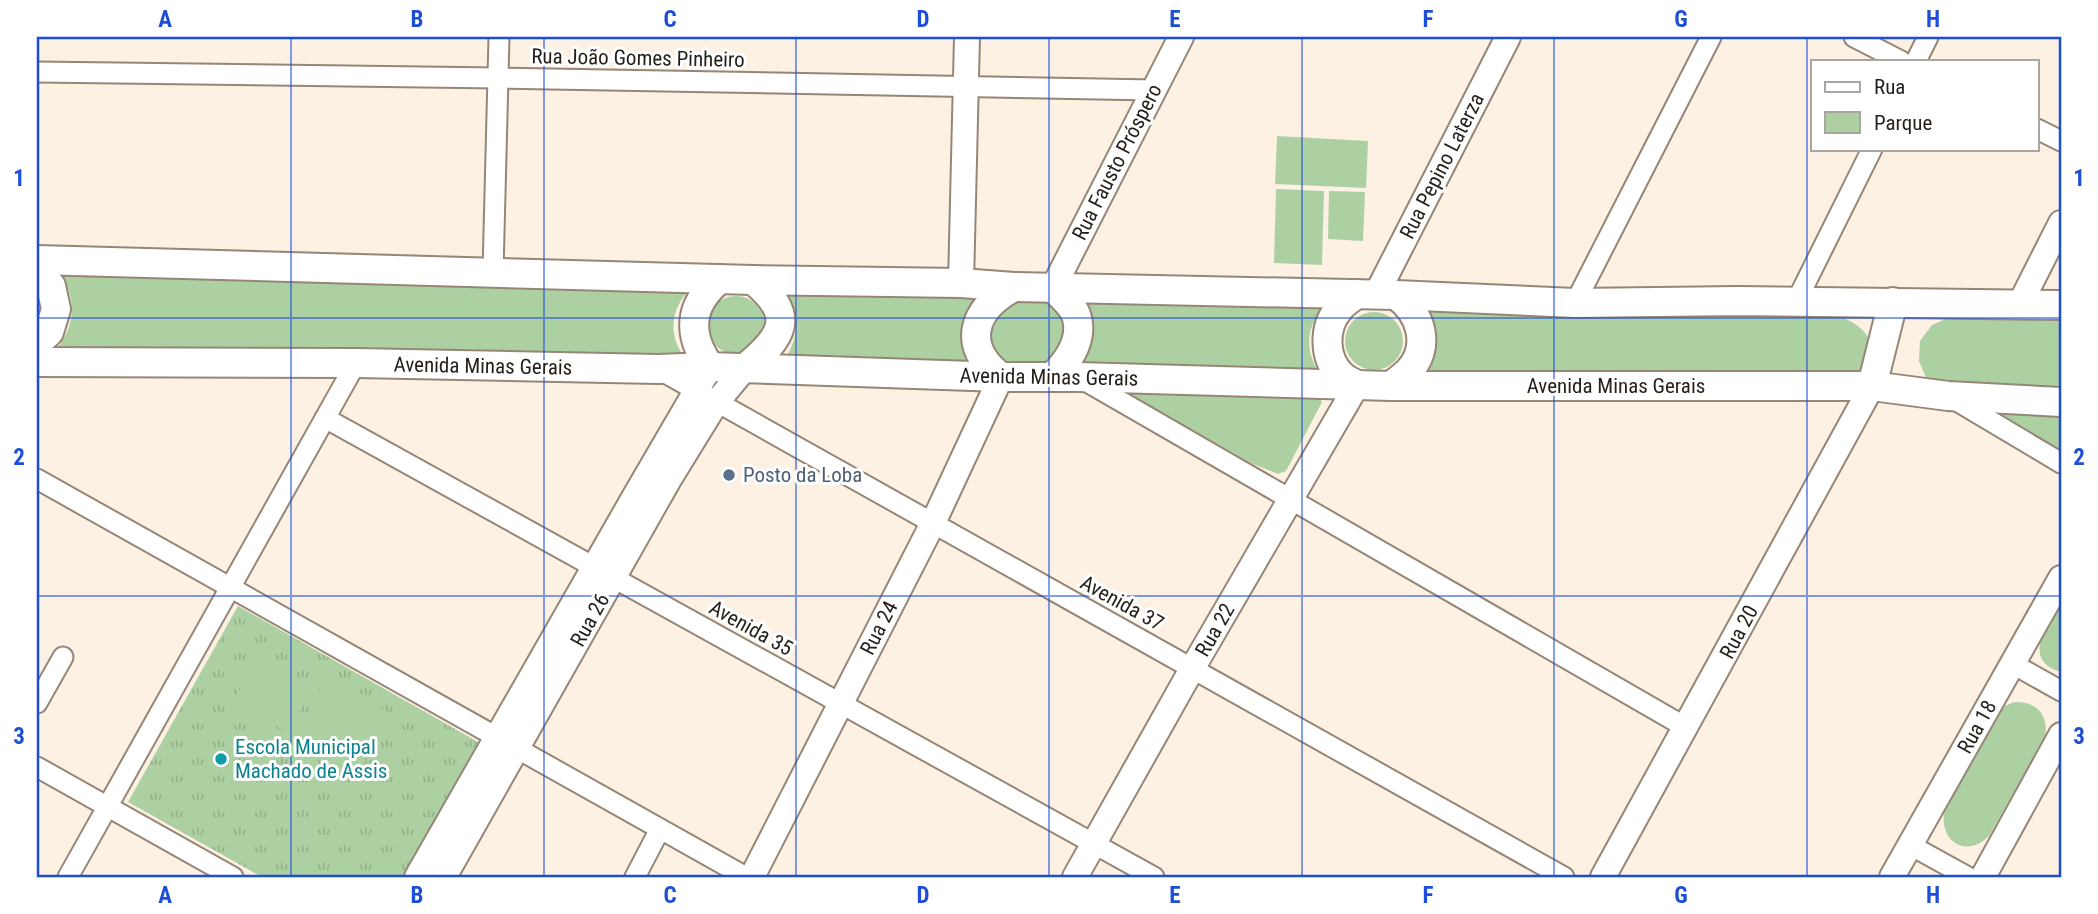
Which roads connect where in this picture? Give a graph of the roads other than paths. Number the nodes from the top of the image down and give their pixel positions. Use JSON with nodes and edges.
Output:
{"nodes":[{"id":1,"x":499,"y":37,"type":"edge"},
{"id":2,"x":967,"y":37,"type":"edge"},
{"id":3,"x":1181,"y":37,"type":"edge"},
{"id":4,"x":1508,"y":37,"type":"edge"},
{"id":5,"x":1711,"y":37,"type":"edge"},
{"id":6,"x":1854,"y":37,"type":"edge"},
{"id":7,"x":1928,"y":37,"type":"edge"},
{"id":8,"x":1899,"y":60,"type":"edge"},
{"id":9,"x":1916,"y":60,"type":"edge"},
{"id":10,"x":37,"y":72,"type":"edge"},
{"id":11,"x":498,"y":78,"type":"junction"},
{"id":12,"x":966,"y":87,"type":"junction"},
{"id":13,"x":1154,"y":90,"type":"junction"},
{"id":14,"x":2038,"y":130,"type":"edge"},
{"id":15,"x":2061,"y":141,"type":"edge"},
{"id":16,"x":1872,"y":150,"type":"edge"},
{"id":17,"x":2061,"y":223,"type":"edge"},
{"id":18,"x":37,"y":260,"type":"edge"},
{"id":19,"x":37,"y":271,"type":"edge"},
{"id":20,"x":493,"y":272,"type":"junction"},
{"id":21,"x":720,"y":279,"type":"junction"},
{"id":22,"x":753,"y":280,"type":"junction"},
{"id":23,"x":961,"y":283,"type":"junction"},
{"id":24,"x":1014,"y":287,"type":"junction"},
{"id":25,"x":1054,"y":288,"type":"junction"},
{"id":26,"x":1376,"y":295,"type":"junction"},
{"id":27,"x":1796,"y":302,"type":"junction"},
{"id":28,"x":1893,"y":302,"type":"junction"},
{"id":29,"x":1575,"y":303,"type":"junction"},
{"id":30,"x":2020,"y":304,"type":"junction"},
{"id":31,"x":2061,"y":305,"type":"edge"},
{"id":32,"x":37,"y":344,"type":"edge"},
{"id":33,"x":37,"y":362,"type":"edge"},
{"id":34,"x":356,"y":363,"type":"junction"},
{"id":35,"x":710,"y":367,"type":"junction"},
{"id":36,"x":745,"y":368,"type":"junction"},
{"id":37,"x":658,"y":369,"type":"junction"},
{"id":38,"x":1001,"y":377,"type":"junction"},
{"id":39,"x":1065,"y":377,"type":"junction"},
{"id":40,"x":1357,"y":385,"type":"junction"},
{"id":41,"x":1391,"y":386,"type":"junction"},
{"id":42,"x":1872,"y":386,"type":"junction"},
{"id":43,"x":1948,"y":396,"type":"junction"},
{"id":44,"x":706,"y":397,"type":"junction"},
{"id":45,"x":2061,"y":402,"type":"edge"},
{"id":46,"x":325,"y":418,"type":"junction"},
{"id":47,"x":2061,"y":463,"type":"edge"},
{"id":48,"x":37,"y":479,"type":"edge"},
{"id":49,"x":1291,"y":498,"type":"junction"},
{"id":50,"x":933,"y":523,"type":"junction"},
{"id":51,"x":604,"y":572,"type":"junction"},
{"id":52,"x":2061,"y":578,"type":"edge"},
{"id":53,"x":230,"y":587,"type":"junction"},
{"id":54,"x":63,"y":657,"type":"dead end"},
{"id":55,"x":2013,"y":664,"type":"junction"},
{"id":56,"x":1192,"y":669,"type":"junction"},
{"id":57,"x":2061,"y":691,"type":"edge"},
{"id":58,"x":37,"y":702,"type":"edge"},
{"id":59,"x":840,"y":704,"type":"junction"},
{"id":60,"x":1687,"y":728,"type":"junction"},
{"id":61,"x":2061,"y":735,"type":"edge"},
{"id":62,"x":507,"y":743,"type":"junction"},
{"id":63,"x":37,"y":767,"type":"edge"},
{"id":64,"x":107,"y":807,"type":"junction"},
{"id":65,"x":660,"y":829,"type":"junction"},
{"id":66,"x":1094,"y":844,"type":"junction"},
{"id":67,"x":1910,"y":845,"type":"junction"},
{"id":68,"x":444,"y":863,"type":"edge"},
{"id":69,"x":68,"y":877,"type":"edge"},
{"id":70,"x":233,"y":877,"type":"edge"},
{"id":71,"x":417,"y":877,"type":"edge"},
{"id":72,"x":635,"y":877,"type":"edge"},
{"id":73,"x":746,"y":877,"type":"edge"},
{"id":74,"x":752,"y":877,"type":"edge"},
{"id":75,"x":1075,"y":877,"type":"edge"},
{"id":76,"x":1154,"y":877,"type":"edge"},
{"id":77,"x":1564,"y":877,"type":"edge"},
{"id":78,"x":1603,"y":877,"type":"edge"},
{"id":79,"x":1892,"y":877,"type":"edge"},
{"id":80,"x":1968,"y":877,"type":"edge"},
{"id":81,"x":1983,"y":877,"type":"edge"}],
"edges":[{"from":1,"to":11,"type":"street"},
{"from":2,"to":12,"type":"street"},
{"from":3,"to":13,"type":"street","name":"Rua Fausto Próspero"},
{"from":4,"to":26,"type":"street","name":"Rua Pepino Laterza"},
{"from":5,"to":29,"type":"street"},
{"from":6,"to":8,"type":"street"},
{"from":7,"to":9,"type":"street"},
{"from":10,"to":11,"type":"street","name":"Rua João Gomes Pinheiro"},
{"from":11,"to":12,"type":"street","name":"Rua João Gomes Pinheiro"},
{"from":11,"to":20,"type":"street"},
{"from":12,"to":13,"type":"street","name":"Rua João Gomes Pinheiro"},
{"from":12,"to":23,"type":"street"},
{"from":13,"to":25,"type":"street","name":"Rua Fausto Próspero"},
{"from":14,"to":15,"type":"street"},
{"from":16,"to":27,"type":"street"},
{"from":17,"to":30,"type":"street"},
{"from":18,"to":20,"type":"main road"},
{"from":19,"to":32,"type":"main road"},
{"from":20,"to":21,"type":"main road"},
{"from":21,"to":22,"type":"main road"},
{"from":21,"to":35,"type":"main road"},
{"from":22,"to":23,"type":"main road"},
{"from":22,"to":36,"type":"main road"},
{"from":23,"to":24,"type":"main road"},
{"from":24,"to":25,"type":"main road"},
{"from":24,"to":38,"type":"main road"},
{"from":25,"to":26,"type":"main road"},
{"from":25,"to":39,"type":"main road"},
{"from":26,"to":29,"type":"main road"},
{"from":26,"to":40,"type":"main road"},
{"from":26,"to":41,"type":"main road"},
{"from":27,"to":28,"type":"main road"},
{"from":27,"to":29,"type":"main road"},
{"from":28,"to":30,"type":"main road"},
{"from":28,"to":42,"type":"main road"},
{"from":30,"to":31,"type":"main road"},
{"from":33,"to":34,"type":"main road","name":"Avenida Minas Gerais"},
{"from":34,"to":37,"type":"main road","name":"Avenida Minas Gerais"},
{"from":34,"to":46,"type":"street"},
{"from":35,"to":36,"type":"main road","name":"Avenida Minas Gerais"},
{"from":35,"to":37,"type":"main road","name":"Avenida Minas Gerais"},
{"from":35,"to":44,"type":"street","name":"Rua 26"},
{"from":36,"to":38,"type":"main road","name":"Avenida Minas Gerais"},
{"from":36,"to":44,"type":"street","name":"Rua 26"},
{"from":37,"to":44,"type":"street","name":"Avenida 37"},
{"from":38,"to":39,"type":"main road","name":"Avenida Minas Gerais"},
{"from":38,"to":50,"type":"street","name":"Rua 24"},
{"from":39,"to":40,"type":"main road","name":"Avenida Minas Gerais"},
{"from":39,"to":49,"type":"street"},
{"from":40,"to":41,"type":"main road","name":"Avenida Minas Gerais"},
{"from":40,"to":49,"type":"street","name":"Rua 22"},
{"from":41,"to":42,"type":"main road","name":"Avenida Minas Gerais"},
{"from":42,"to":43,"type":"main road","name":"Avenida Minas Gerais"},
{"from":42,"to":60,"type":"street","name":"Rua 20"},
{"from":43,"to":45,"type":"main road","name":"Avenida Minas Gerais"},
{"from":43,"to":47,"type":"street"},
{"from":44,"to":50,"type":"street","name":"Avenida 37"},
{"from":44,"to":51,"type":"street","name":"Rua 26"},
{"from":46,"to":51,"type":"street","name":"Avenida 35"},
{"from":46,"to":53,"type":"street"},
{"from":48,"to":53,"type":"street"},
{"from":49,"to":56,"type":"street","name":"Rua 22"},
{"from":49,"to":60,"type":"street"},
{"from":50,"to":56,"type":"street","name":"Avenida 37"},
{"from":50,"to":59,"type":"street","name":"Rua 24"},
{"from":51,"to":59,"type":"street","name":"Avenida 35"},
{"from":51,"to":62,"type":"street","name":"Rua 26"},
{"from":52,"to":55,"type":"street","name":"Rua 18"},
{"from":53,"to":62,"type":"street"},
{"from":53,"to":64,"type":"street"},
{"from":54,"to":58,"type":"street"},
{"from":55,"to":57,"type":"street"},
{"from":55,"to":67,"type":"street","name":"Rua 18"},
{"from":56,"to":66,"type":"street","name":"Rua 22"},
{"from":56,"to":77,"type":"street","name":"Avenida 37"},
{"from":59,"to":66,"type":"street","name":"Avenida 35"},
{"from":59,"to":74,"type":"street","name":"Rua 24"},
{"from":60,"to":78,"type":"street","name":"Rua 20"},
{"from":61,"to":81,"type":"street"},
{"from":62,"to":65,"type":"street"},
{"from":62,"to":68,"type":"street","name":"Rua 26"},
{"from":63,"to":64,"type":"street"},
{"from":64,"to":69,"type":"street"},
{"from":64,"to":70,"type":"street"},
{"from":65,"to":72,"type":"street"},
{"from":65,"to":73,"type":"street"},
{"from":66,"to":75,"type":"street","name":"Rua 22"},
{"from":66,"to":76,"type":"street","name":"Avenida 35"},
{"from":67,"to":79,"type":"street","name":"Rua 18"},
{"from":67,"to":80,"type":"street"},
{"from":68,"to":71,"type":"street","name":"Rua 26"}]}
